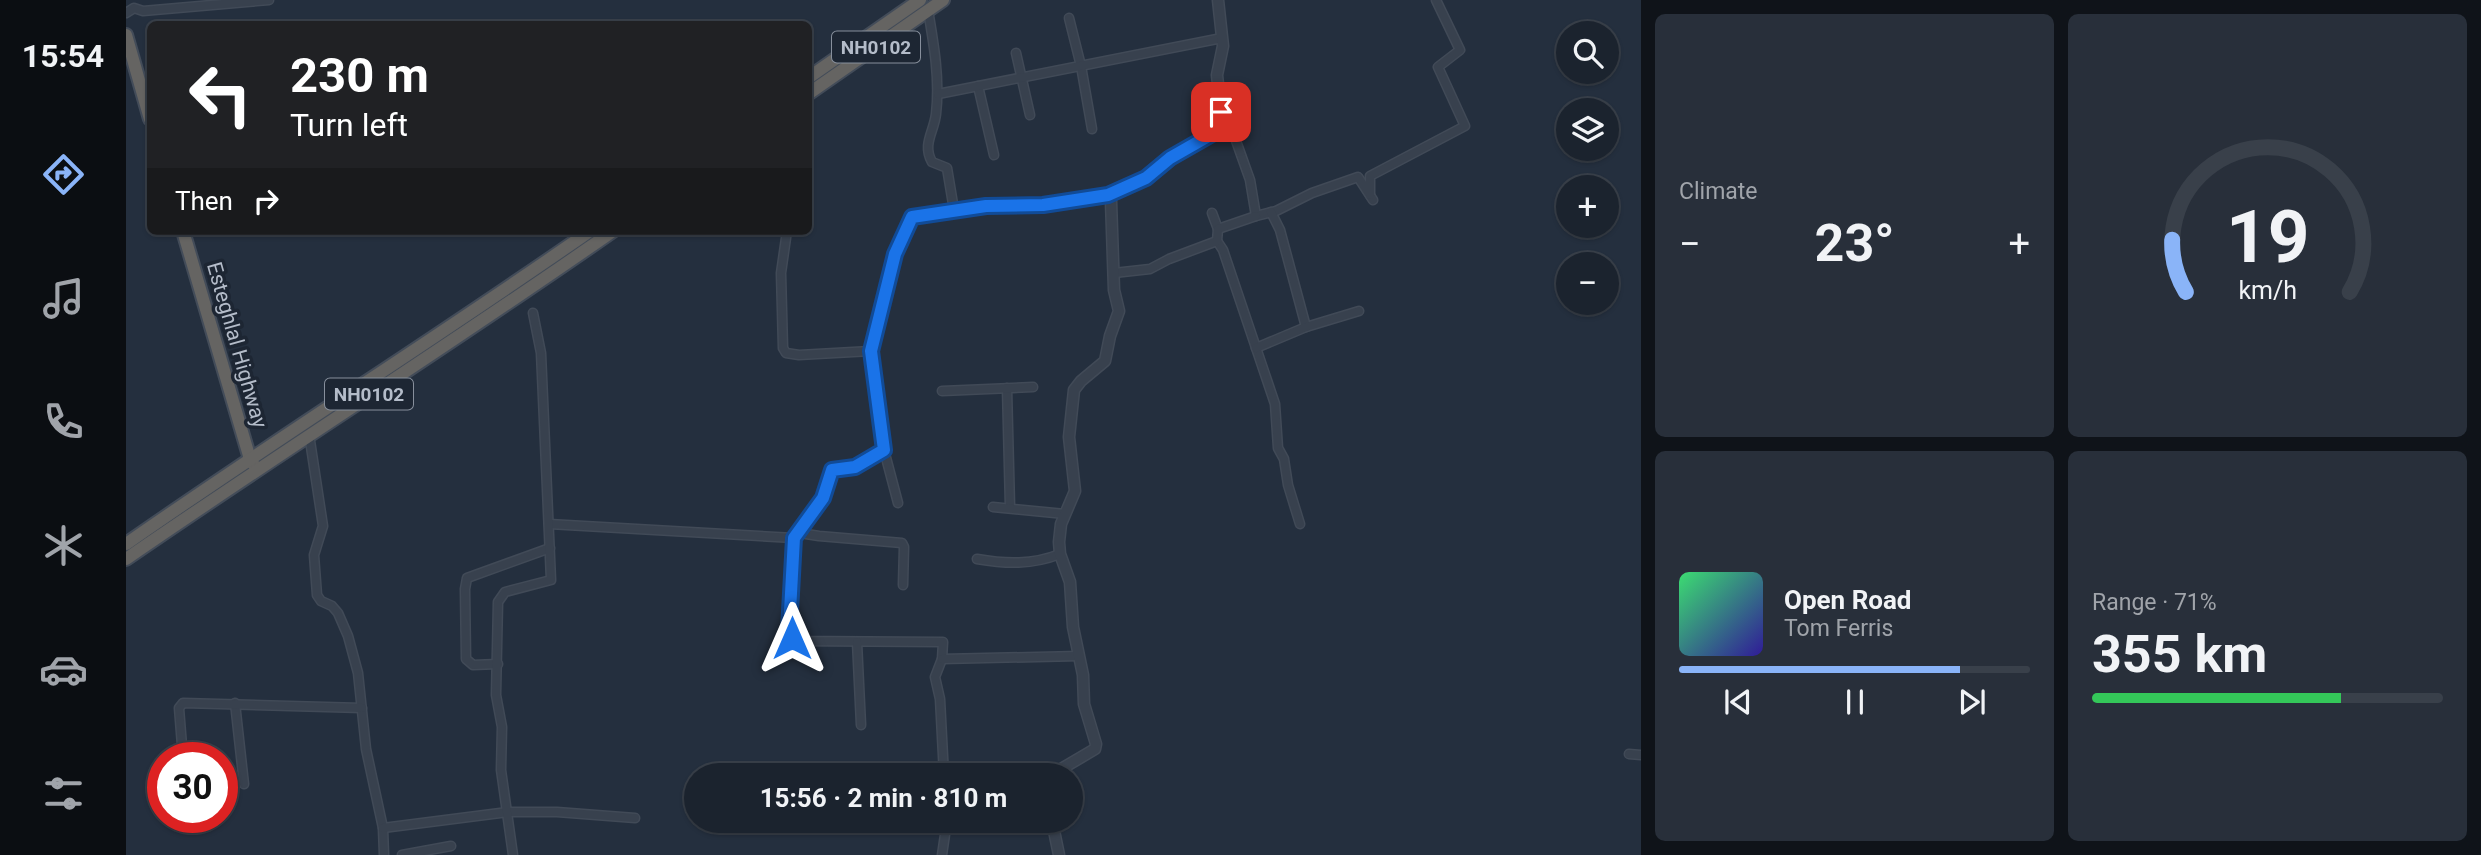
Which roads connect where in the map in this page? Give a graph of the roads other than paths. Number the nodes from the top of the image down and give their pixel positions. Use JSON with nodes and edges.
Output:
{"nodes":[{"id":1,"x":269,"y":0,"type":"edge"},
{"id":2,"x":943,"y":0,"type":"edge"},
{"id":3,"x":1217,"y":0,"type":"edge"},
{"id":4,"x":1436,"y":0,"type":"edge"},
{"id":5,"x":915,"y":4,"type":"edge"},
{"id":6,"x":126,"y":13,"type":"edge"},
{"id":7,"x":1069,"y":18,"type":"dead end"},
{"id":8,"x":126,"y":35,"type":"edge"},
{"id":9,"x":1222,"y":37,"type":"junction"},
{"id":10,"x":1016,"y":53,"type":"dead end"},
{"id":11,"x":1081,"y":66,"type":"junction"},
{"id":12,"x":812,"y":75,"type":"edge"},
{"id":13,"x":1021,"y":76,"type":"junction"},
{"id":14,"x":978,"y":86,"type":"junction"},
{"id":15,"x":812,"y":91,"type":"edge"},
{"id":16,"x":938,"y":94,"type":"junction"},
{"id":17,"x":147,"y":108,"type":"edge"},
{"id":18,"x":1030,"y":115,"type":"dead end"},
{"id":19,"x":1220,"y":117,"type":"junction"},
{"id":20,"x":1092,"y":129,"type":"dead end"},
{"id":21,"x":994,"y":155,"type":"dead end"},
{"id":22,"x":1108,"y":195,"type":"junction"},
{"id":23,"x":954,"y":210,"type":"junction"},
{"id":24,"x":1271,"y":212,"type":"junction"},
{"id":25,"x":1212,"y":214,"type":"dead end"},
{"id":26,"x":1256,"y":216,"type":"junction"},
{"id":27,"x":1218,"y":229,"type":"junction"},
{"id":28,"x":184,"y":235,"type":"edge"},
{"id":29,"x":584,"y":235,"type":"edge"},
{"id":30,"x":607,"y":235,"type":"edge"},
{"id":31,"x":786,"y":235,"type":"edge"},
{"id":32,"x":1217,"y":241,"type":"junction"},
{"id":33,"x":1114,"y":273,"type":"junction"},
{"id":34,"x":1359,"y":311,"type":"dead end"},
{"id":35,"x":533,"y":313,"type":"dead end"},
{"id":36,"x":1306,"y":327,"type":"junction"},
{"id":37,"x":1256,"y":348,"type":"junction"},
{"id":38,"x":871,"y":351,"type":"junction"},
{"id":39,"x":1033,"y":387,"type":"dead end"},
{"id":40,"x":1007,"y":388,"type":"junction"},
{"id":41,"x":942,"y":391,"type":"dead end"},
{"id":42,"x":309,"y":434,"type":"junction"},
{"id":43,"x":884,"y":450,"type":"junction"},
{"id":44,"x":253,"y":464,"type":"junction"},
{"id":45,"x":898,"y":503,"type":"dead end"},
{"id":46,"x":993,"y":506,"type":"dead end"},
{"id":47,"x":1010,"y":507,"type":"junction"},
{"id":48,"x":1065,"y":514,"type":"junction"},
{"id":49,"x":549,"y":524,"type":"junction"},
{"id":50,"x":1300,"y":524,"type":"dead end"},
{"id":51,"x":802,"y":529,"type":"junction"},
{"id":52,"x":794,"y":538,"type":"junction"},
{"id":53,"x":127,"y":543,"type":"edge"},
{"id":54,"x":550,"y":548,"type":"junction"},
{"id":55,"x":1060,"y":554,"type":"junction"},
{"id":56,"x":126,"y":559,"type":"edge"},
{"id":57,"x":977,"y":559,"type":"dead end"},
{"id":58,"x":903,"y":585,"type":"dead end"},
{"id":59,"x":858,"y":642,"type":"junction"},
{"id":60,"x":1079,"y":656,"type":"junction"},
{"id":61,"x":942,"y":659,"type":"junction"},
{"id":62,"x":498,"y":664,"type":"junction"},
{"id":63,"x":235,"y":703,"type":"junction"},
{"id":64,"x":362,"y":708,"type":"junction"},
{"id":65,"x":861,"y":725,"type":"dead end"},
{"id":66,"x":182,"y":742,"type":"edge"},
{"id":67,"x":1629,"y":754,"type":"dead end"},
{"id":68,"x":1641,"y":755,"type":"edge"},
{"id":69,"x":943,"y":763,"type":"edge"},
{"id":70,"x":1071,"y":763,"type":"edge"},
{"id":71,"x":244,"y":784,"type":"dead end"},
{"id":72,"x":508,"y":812,"type":"junction"},
{"id":73,"x":635,"y":818,"type":"dead end"},
{"id":74,"x":383,"y":828,"type":"junction"},
{"id":75,"x":945,"y":833,"type":"edge"},
{"id":76,"x":1054,"y":833,"type":"edge"},
{"id":77,"x":451,"y":846,"type":"dead end"},
{"id":78,"x":384,"y":855,"type":"edge"},
{"id":79,"x":402,"y":855,"type":"edge"},
{"id":80,"x":513,"y":855,"type":"edge"},
{"id":81,"x":942,"y":855,"type":"edge"},
{"id":82,"x":1059,"y":855,"type":"edge"}],
"edges":[{"from":1,"to":6,"type":"street"},
{"from":2,"to":5,"type":"highway","number":"NH0102"},
{"from":3,"to":9,"type":"street"},
{"from":4,"to":24,"type":"street"},
{"from":5,"to":12,"type":"highway","number":"NH0102"},
{"from":5,"to":15,"type":"highway","number":"NH0102"},
{"from":5,"to":16,"type":"street"},
{"from":7,"to":11,"type":"street"},
{"from":8,"to":17,"type":"highway"},
{"from":9,"to":11,"type":"street"},
{"from":9,"to":19,"type":"street"},
{"from":10,"to":13,"type":"street"},
{"from":11,"to":13,"type":"street"},
{"from":11,"to":20,"type":"street"},
{"from":13,"to":14,"type":"street"},
{"from":13,"to":18,"type":"street"},
{"from":14,"to":16,"type":"street"},
{"from":14,"to":21,"type":"street"},
{"from":16,"to":23,"type":"street"},
{"from":19,"to":22,"type":"street"},
{"from":19,"to":26,"type":"street"},
{"from":22,"to":23,"type":"street"},
{"from":22,"to":33,"type":"street"},
{"from":23,"to":38,"type":"street"},
{"from":24,"to":26,"type":"street"},
{"from":24,"to":36,"type":"street"},
{"from":25,"to":27,"type":"street"},
{"from":26,"to":27,"type":"street"},
{"from":27,"to":32,"type":"street"},
{"from":28,"to":44,"type":"highway","name":"Esteghlal Highway"},
{"from":29,"to":44,"type":"highway","number":"NH0102"},
{"from":30,"to":42,"type":"highway","number":"NH0102"},
{"from":31,"to":38,"type":"street"},
{"from":32,"to":33,"type":"street"},
{"from":32,"to":37,"type":"street"},
{"from":33,"to":48,"type":"street"},
{"from":34,"to":36,"type":"street"},
{"from":35,"to":49,"type":"street"},
{"from":36,"to":37,"type":"street"},
{"from":37,"to":50,"type":"street"},
{"from":38,"to":43,"type":"street"},
{"from":39,"to":40,"type":"street"},
{"from":40,"to":41,"type":"street"},
{"from":40,"to":47,"type":"street"},
{"from":42,"to":44,"type":"highway","number":"NH0102"},
{"from":42,"to":64,"type":"street"},
{"from":43,"to":45,"type":"street"},
{"from":43,"to":51,"type":"street"},
{"from":44,"to":53,"type":"highway","number":"NH0102"},
{"from":44,"to":56,"type":"highway","number":"NH0102"},
{"from":46,"to":47,"type":"street"},
{"from":47,"to":48,"type":"street"},
{"from":48,"to":55,"type":"street"},
{"from":49,"to":52,"type":"street"},
{"from":49,"to":54,"type":"street"},
{"from":51,"to":52,"type":"street"},
{"from":51,"to":58,"type":"street"},
{"from":52,"to":59,"type":"street"},
{"from":54,"to":62,"type":"street"},
{"from":54,"to":62,"type":"street"},
{"from":55,"to":57,"type":"street"},
{"from":55,"to":60,"type":"street"},
{"from":59,"to":61,"type":"street"},
{"from":59,"to":65,"type":"street"},
{"from":60,"to":61,"type":"street"},
{"from":60,"to":70,"type":"street"},
{"from":61,"to":69,"type":"street"},
{"from":62,"to":72,"type":"street"},
{"from":63,"to":64,"type":"street"},
{"from":63,"to":66,"type":"street"},
{"from":63,"to":71,"type":"street"},
{"from":64,"to":74,"type":"street"},
{"from":67,"to":68,"type":"street"},
{"from":72,"to":73,"type":"street"},
{"from":72,"to":74,"type":"street"},
{"from":72,"to":80,"type":"street"},
{"from":74,"to":78,"type":"street"},
{"from":75,"to":81,"type":"street"},
{"from":76,"to":82,"type":"street"},
{"from":77,"to":79,"type":"street"}]}
